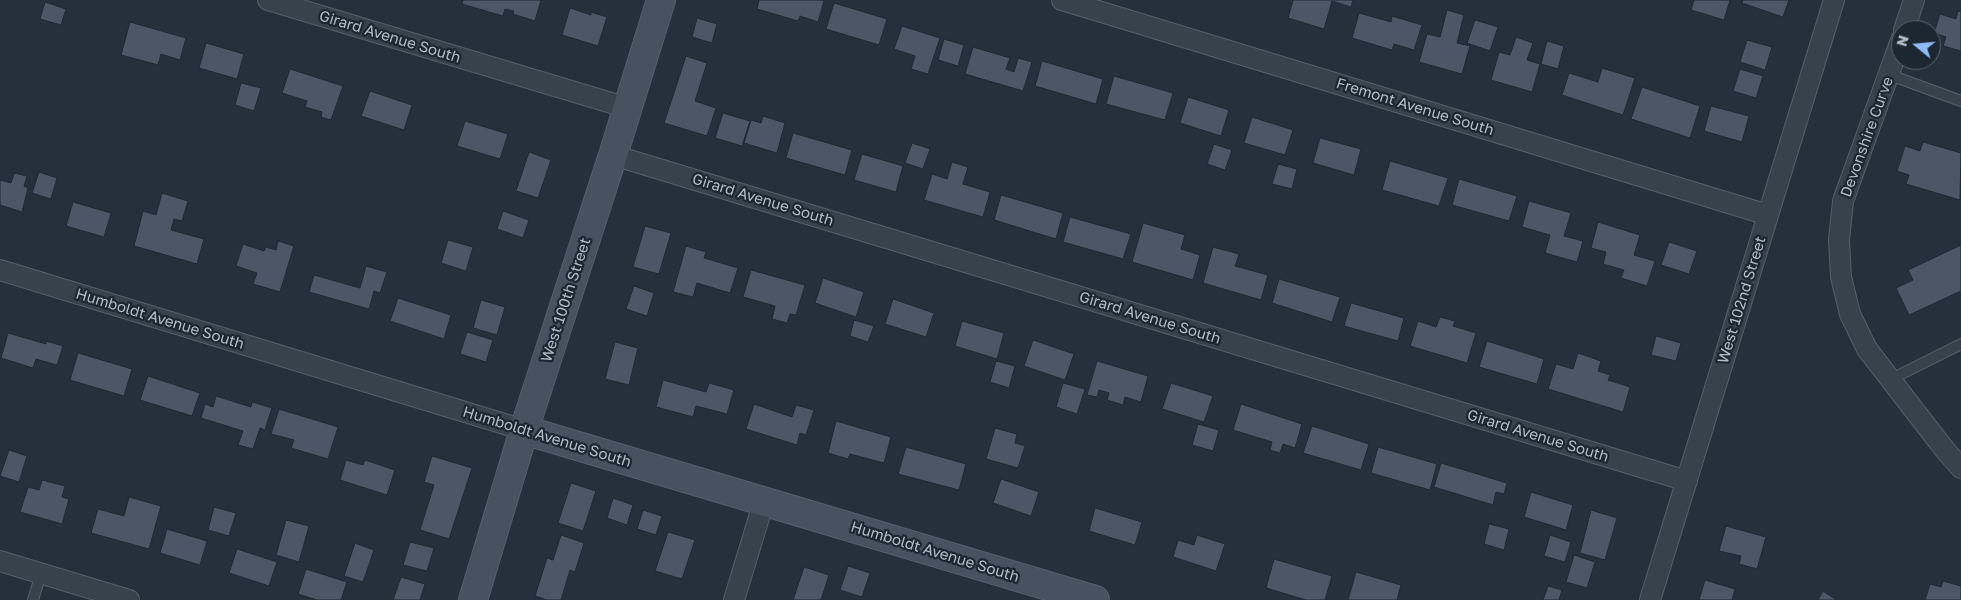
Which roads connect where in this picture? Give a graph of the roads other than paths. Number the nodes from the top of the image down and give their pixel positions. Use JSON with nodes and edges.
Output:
{"nodes":[{"id":1,"x":268,"y":0,"type":"edge"},
{"id":2,"x":661,"y":0,"type":"edge"},
{"id":3,"x":1062,"y":0,"type":"edge"},
{"id":4,"x":1834,"y":0,"type":"edge"},
{"id":5,"x":1914,"y":0,"type":"edge"},
{"id":6,"x":1907,"y":20,"type":"edge"},
{"id":7,"x":1892,"y":70,"type":"edge"},
{"id":8,"x":1890,"y":75,"type":"junction"},
{"id":9,"x":1961,"y":101,"type":"edge"},
{"id":10,"x":628,"y":108,"type":"junction"},
{"id":11,"x":613,"y":155,"type":"junction"},
{"id":12,"x":1768,"y":215,"type":"junction"},
{"id":13,"x":0,"y":270,"type":"edge"},
{"id":14,"x":1961,"y":344,"type":"edge"},
{"id":15,"x":1890,"y":380,"type":"junction"},
{"id":16,"x":524,"y":430,"type":"junction"},
{"id":17,"x":1961,"y":468,"type":"edge"},
{"id":18,"x":1687,"y":481,"type":"junction"},
{"id":19,"x":764,"y":501,"type":"junction"},
{"id":20,"x":0,"y":561,"type":"edge"},
{"id":21,"x":41,"y":574,"type":"junction"},
{"id":22,"x":33,"y":600,"type":"edge"},
{"id":23,"x":129,"y":600,"type":"edge"},
{"id":24,"x":473,"y":600,"type":"edge"},
{"id":25,"x":734,"y":600,"type":"edge"},
{"id":26,"x":1095,"y":600,"type":"edge"},
{"id":27,"x":1650,"y":600,"type":"edge"}],
"edges":[{"from":1,"to":10,"type":"street","name":"Girard Avenue South"},
{"from":2,"to":10,"type":"street","name":"West 100th Street"},
{"from":3,"to":12,"type":"street","name":"Fremont Avenue South"},
{"from":4,"to":12,"type":"street","name":"West 102nd Street"},
{"from":5,"to":6,"type":"street"},
{"from":7,"to":8,"type":"street","name":"Devonshire Curve"},
{"from":8,"to":9,"type":"lane"},
{"from":8,"to":15,"type":"street","name":"Devonshire Curve"},
{"from":10,"to":11,"type":"street","name":"West 100th Street"},
{"from":11,"to":16,"type":"street","name":"West 100th Street"},
{"from":11,"to":18,"type":"street","name":"Girard Avenue South"},
{"from":12,"to":18,"type":"street","name":"West 102nd Street"},
{"from":13,"to":16,"type":"street","name":"Humboldt Avenue South"},
{"from":14,"to":15,"type":"lane"},
{"from":15,"to":17,"type":"street","name":"Devonshire Curve"},
{"from":16,"to":19,"type":"street","name":"Humboldt Avenue South"},
{"from":16,"to":24,"type":"street","name":"West 100th Street"},
{"from":18,"to":27,"type":"street","name":"West 102nd Street"},
{"from":19,"to":25,"type":"street"},
{"from":19,"to":26,"type":"street","name":"Humboldt Avenue South"},
{"from":20,"to":21,"type":"street"},
{"from":21,"to":22,"type":"lane"},
{"from":21,"to":23,"type":"street"}]}
